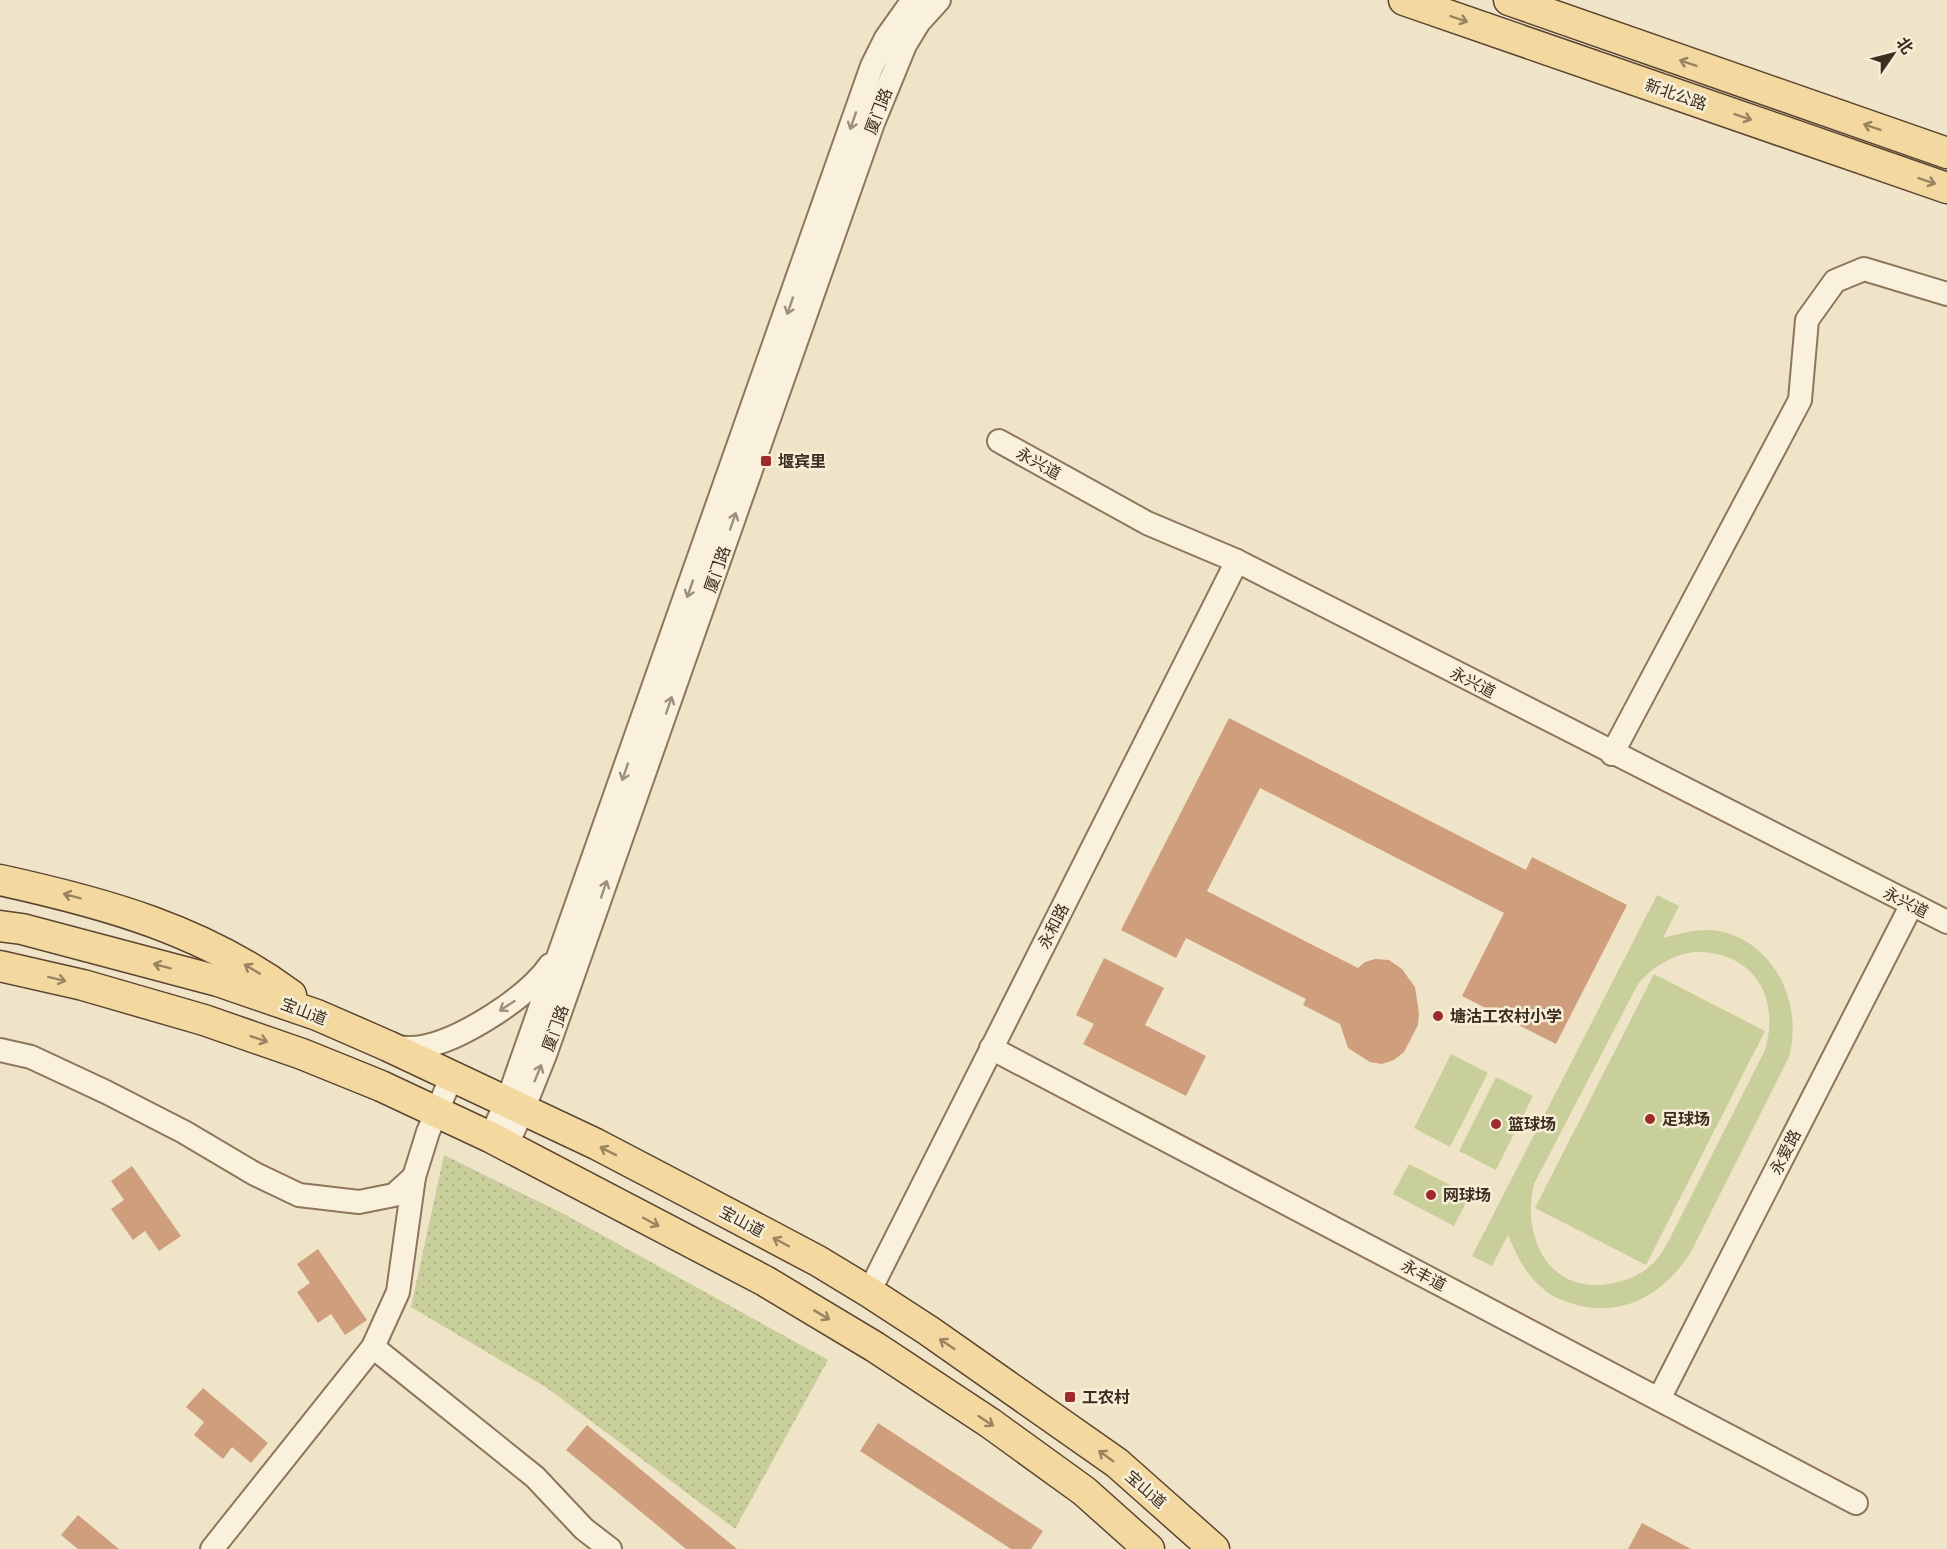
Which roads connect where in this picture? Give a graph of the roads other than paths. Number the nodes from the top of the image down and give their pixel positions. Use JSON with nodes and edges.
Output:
{"nodes":[{"id":1,"x":894,"y":0,"type":"edge"},
{"id":2,"x":913,"y":0,"type":"edge"},
{"id":3,"x":939,"y":0,"type":"edge"},
{"id":4,"x":1404,"y":0,"type":"edge"},
{"id":5,"x":1509,"y":0,"type":"edge"},
{"id":6,"x":872,"y":66,"type":"junction"},
{"id":7,"x":1947,"y":153,"type":"edge"},
{"id":8,"x":1947,"y":188,"type":"edge"},
{"id":9,"x":1947,"y":294,"type":"edge"},
{"id":10,"x":999,"y":441,"type":"dead end"},
{"id":11,"x":1237,"y":561,"type":"junction"},
{"id":12,"x":1612,"y":753,"type":"junction"},
{"id":13,"x":0,"y":880,"type":"edge"},
{"id":14,"x":1912,"y":904,"type":"junction"},
{"id":15,"x":1947,"y":922,"type":"edge"},
{"id":16,"x":0,"y":926,"type":"edge"},
{"id":17,"x":562,"y":950,"type":"junction"},
{"id":18,"x":0,"y":966,"type":"edge"},
{"id":19,"x":317,"y":1015,"type":"junction"},
{"id":20,"x":388,"y":1046,"type":"junction"},
{"id":21,"x":991,"y":1048,"type":"junction"},
{"id":22,"x":0,"y":1050,"type":"edge"},
{"id":23,"x":452,"y":1076,"type":"junction"},
{"id":24,"x":515,"y":1106,"type":"junction"},
{"id":25,"x":437,"y":1111,"type":"junction"},
{"id":26,"x":498,"y":1141,"type":"junction"},
{"id":27,"x":414,"y":1177,"type":"junction"},
{"id":28,"x":869,"y":1292,"type":"junction"},
{"id":29,"x":373,"y":1347,"type":"junction"},
{"id":30,"x":1659,"y":1399,"type":"junction"},
{"id":31,"x":1856,"y":1503,"type":"dead end"},
{"id":32,"x":212,"y":1549,"type":"edge"},
{"id":33,"x":610,"y":1549,"type":"edge"},
{"id":34,"x":1149,"y":1549,"type":"edge"},
{"id":35,"x":1214,"y":1549,"type":"edge"}],
"edges":[{"from":1,"to":6,"type":"street"},
{"from":2,"to":6,"type":"street","name":"厦门路"},
{"from":24,"to":3,"type":"street","name":"厦门路","one_way":true},
{"from":4,"to":8,"type":"main road","name":"新北公路","one_way":true},
{"from":7,"to":5,"type":"main road","name":"新北公路","one_way":true},
{"from":6,"to":17,"type":"street","name":"厦门路","one_way":true},
{"from":9,"to":12,"type":"street"},
{"from":10,"to":11,"type":"street","name":"永兴道"},
{"from":11,"to":12,"type":"street","name":"永兴道"},
{"from":11,"to":21,"type":"street","name":"永和路"},
{"from":12,"to":14,"type":"street","name":"永兴道"},
{"from":19,"to":13,"type":"main road","one_way":true},
{"from":14,"to":15,"type":"street","name":"永兴道"},
{"from":14,"to":30,"type":"street","name":"永爱路"},
{"from":19,"to":16,"type":"main road","name":"宝山道","one_way":true},
{"from":17,"to":20,"type":"street","one_way":true},
{"from":17,"to":24,"type":"street","name":"厦门路"},
{"from":18,"to":25,"type":"main road","one_way":true},
{"from":19,"to":20,"type":"main road","name":"宝山道"},
{"from":20,"to":23,"type":"main road","name":"宝山道"},
{"from":21,"to":28,"type":"street","name":"永和路"},
{"from":21,"to":30,"type":"street","name":"永丰道"},
{"from":22,"to":27,"type":"street"},
{"from":23,"to":24,"type":"main road","name":"宝山道"},
{"from":23,"to":25,"type":"street"},
{"from":24,"to":26,"type":"street","name":"厦门路"},
{"from":28,"to":24,"type":"main road","name":"宝山道","one_way":true},
{"from":25,"to":26,"type":"main road"},
{"from":25,"to":27,"type":"street"},
{"from":26,"to":34,"type":"main road","one_way":true},
{"from":27,"to":29,"type":"street"},
{"from":35,"to":28,"type":"main road","name":"宝山道","one_way":true},
{"from":29,"to":32,"type":"street"},
{"from":29,"to":33,"type":"street"},
{"from":30,"to":31,"type":"street","name":"永丰道"}]}
